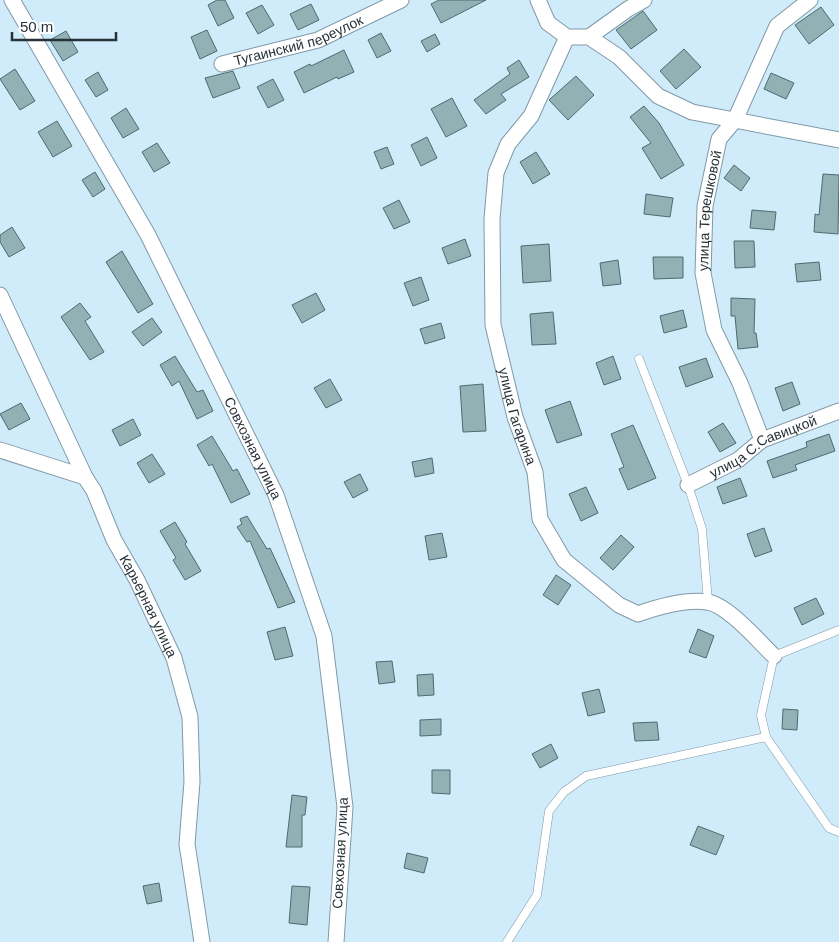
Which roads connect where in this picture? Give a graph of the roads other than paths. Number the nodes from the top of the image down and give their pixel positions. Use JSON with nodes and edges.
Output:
{"nodes":[{"id":1,"x":12,"y":0,"type":"edge"},
{"id":2,"x":401,"y":0,"type":"edge"},
{"id":3,"x":538,"y":0,"type":"edge"},
{"id":4,"x":644,"y":0,"type":"edge"},
{"id":5,"x":810,"y":0,"type":"edge"},
{"id":6,"x":567,"y":37,"type":"junction"},
{"id":7,"x":589,"y":37,"type":"junction"},
{"id":8,"x":222,"y":64,"type":"dead end"},
{"id":9,"x":735,"y":120,"type":"junction"},
{"id":10,"x":839,"y":140,"type":"edge"},
{"id":11,"x":0,"y":295,"type":"edge"},
{"id":12,"x":639,"y":359,"type":"dead end"},
{"id":13,"x":839,"y":411,"type":"edge"},
{"id":14,"x":762,"y":440,"type":"junction"},
{"id":15,"x":0,"y":450,"type":"edge"},
{"id":16,"x":85,"y":477,"type":"junction"},
{"id":17,"x":688,"y":485,"type":"junction"},
{"id":18,"x":708,"y":602,"type":"junction"},
{"id":19,"x":839,"y":630,"type":"edge"},
{"id":20,"x":774,"y":656,"type":"junction"},
{"id":21,"x":766,"y":737,"type":"junction"},
{"id":22,"x":839,"y":832,"type":"edge"},
{"id":23,"x":202,"y":942,"type":"edge"},
{"id":24,"x":336,"y":942,"type":"edge"},
{"id":25,"x":507,"y":942,"type":"edge"}],
"edges":[{"from":1,"to":24,"type":"street","name":"Совхозная улица"},
{"from":2,"to":8,"type":"street","name":"Тугаинский переулок"},
{"from":3,"to":6,"type":"street"},
{"from":4,"to":7,"type":"street"},
{"from":5,"to":9,"type":"street","name":"улица Терешковой"},
{"from":6,"to":7,"type":"street"},
{"from":6,"to":18,"type":"street","name":"улица Гагарина"},
{"from":7,"to":9,"type":"street"},
{"from":9,"to":10,"type":"street"},
{"from":9,"to":14,"type":"street","name":"улица Терешковой"},
{"from":11,"to":16,"type":"street","name":"Карьерная улица"},
{"from":12,"to":17,"type":"lane"},
{"from":13,"to":14,"type":"street","name":"улица С.Савицкой"},
{"from":14,"to":17,"type":"street","name":"улица С.Савицкой"},
{"from":15,"to":16,"type":"street"},
{"from":16,"to":23,"type":"street","name":"Карьерная улица"},
{"from":17,"to":18,"type":"lane"},
{"from":18,"to":20,"type":"street"},
{"from":19,"to":20,"type":"lane"},
{"from":20,"to":21,"type":"lane"},
{"from":21,"to":22,"type":"lane"},
{"from":21,"to":25,"type":"lane"}]}
